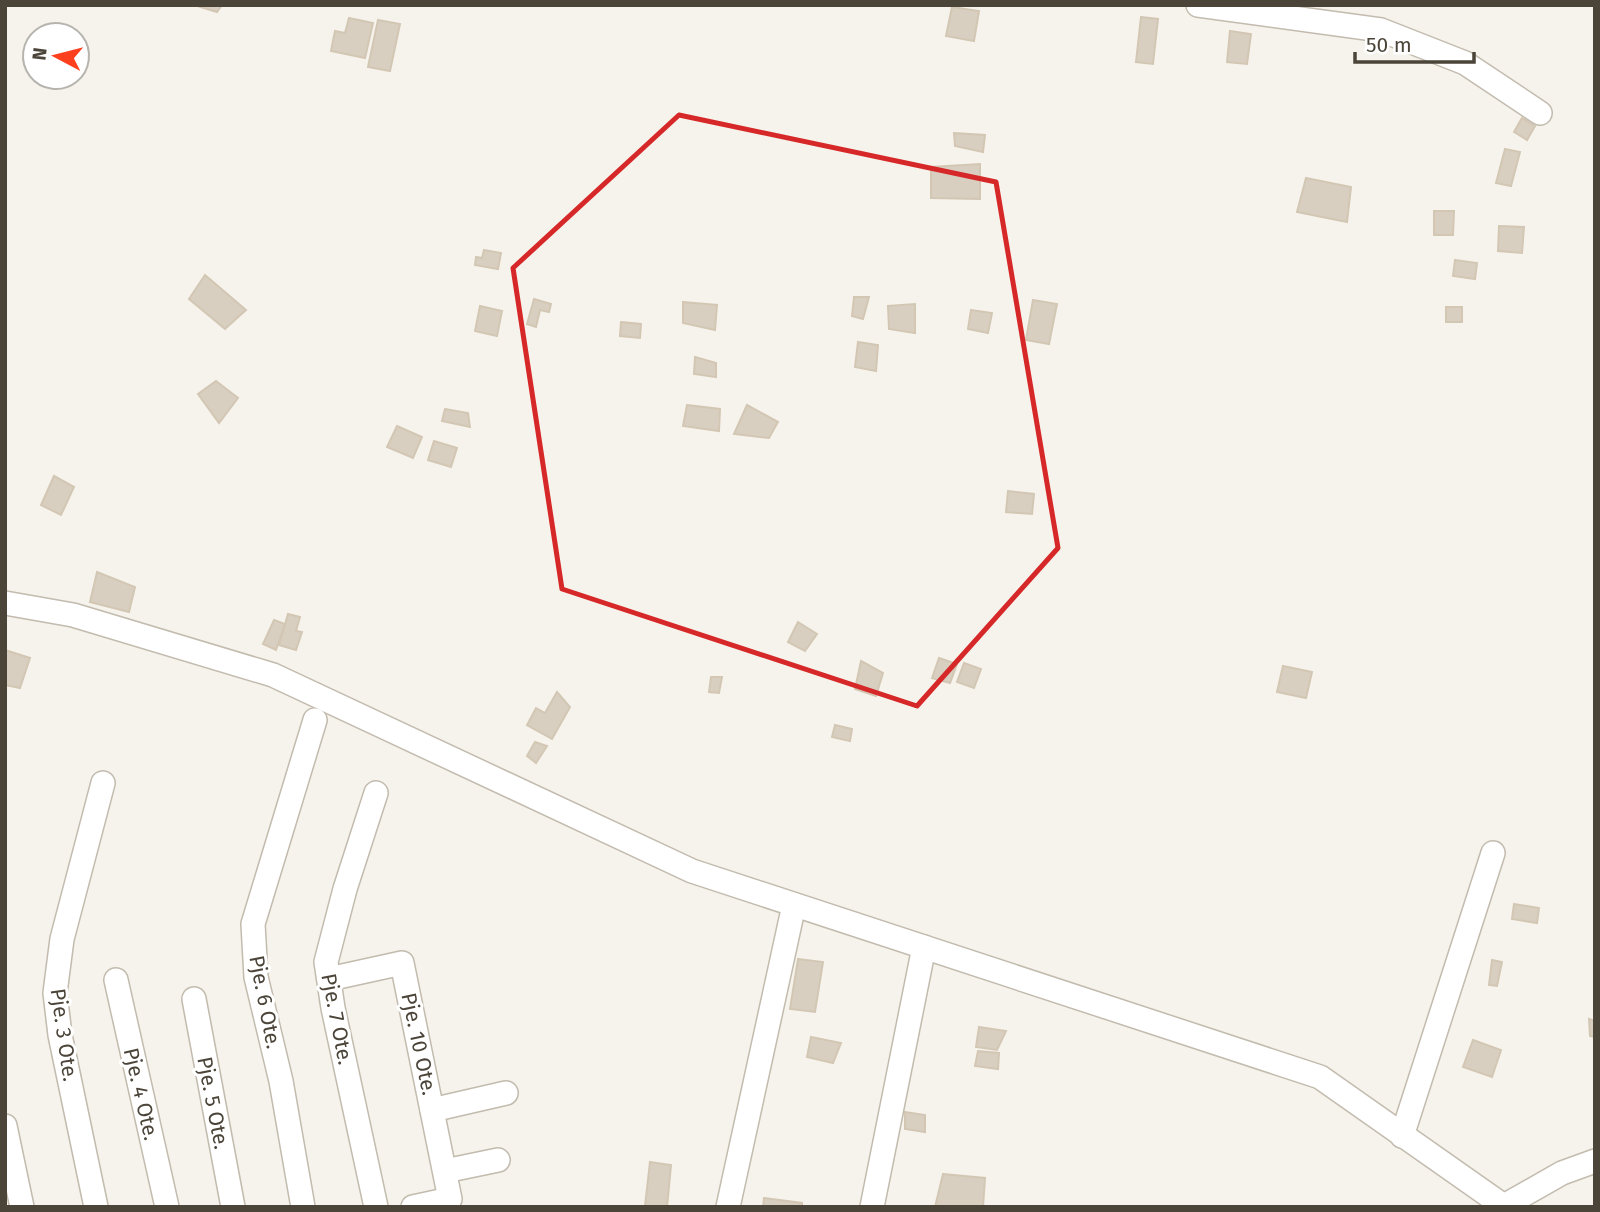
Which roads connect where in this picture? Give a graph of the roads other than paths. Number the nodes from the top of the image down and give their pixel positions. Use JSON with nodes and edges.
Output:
{"nodes":[{"id":1,"x":1198,"y":5,"type":"edge"},
{"id":2,"x":1540,"y":113,"type":"dead end"},
{"id":3,"x":5,"y":603,"type":"edge"},
{"id":4,"x":315,"y":720,"type":"dead end"},
{"id":5,"x":103,"y":783,"type":"dead end"},
{"id":6,"x":376,"y":793,"type":"dead end"},
{"id":7,"x":1493,"y":853,"type":"dead end"},
{"id":8,"x":794,"y":905,"type":"junction"},
{"id":9,"x":924,"y":947,"type":"junction"},
{"id":10,"x":329,"y":979,"type":"junction"},
{"id":11,"x":116,"y":980,"type":"dead end"},
{"id":12,"x":194,"y":999,"type":"dead end"},
{"id":13,"x":506,"y":1093,"type":"dead end"},
{"id":14,"x":432,"y":1110,"type":"junction"},
{"id":15,"x":5,"y":1126,"type":"edge"},
{"id":16,"x":1402,"y":1136,"type":"junction"},
{"id":17,"x":498,"y":1160,"type":"dead end"},
{"id":18,"x":1595,"y":1161,"type":"edge"},
{"id":19,"x":444,"y":1171,"type":"junction"},
{"id":20,"x":1505,"y":1206,"type":"edge"},
{"id":21,"x":22,"y":1207,"type":"edge"},
{"id":22,"x":96,"y":1207,"type":"edge"},
{"id":23,"x":167,"y":1207,"type":"edge"},
{"id":24,"x":233,"y":1207,"type":"edge"},
{"id":25,"x":303,"y":1207,"type":"edge"},
{"id":26,"x":376,"y":1207,"type":"edge"},
{"id":27,"x":413,"y":1207,"type":"edge"},
{"id":28,"x":728,"y":1207,"type":"edge"},
{"id":29,"x":872,"y":1207,"type":"edge"}],
"edges":[{"from":1,"to":2,"type":"street"},
{"from":3,"to":8,"type":"street"},
{"from":4,"to":25,"type":"street","name":"Pje. 6 Ote."},
{"from":5,"to":22,"type":"street","name":"Pje. 3 Ote."},
{"from":6,"to":10,"type":"street","name":"Pje. 7 Ote."},
{"from":7,"to":16,"type":"street"},
{"from":8,"to":9,"type":"street"},
{"from":8,"to":28,"type":"street"},
{"from":9,"to":16,"type":"street"},
{"from":9,"to":29,"type":"street"},
{"from":10,"to":14,"type":"street","name":"Pje. 10 Ote."},
{"from":10,"to":26,"type":"street","name":"Pje. 7 Ote."},
{"from":11,"to":23,"type":"street","name":"Pje. 4 Ote."},
{"from":12,"to":24,"type":"street","name":"Pje. 5 Ote."},
{"from":13,"to":14,"type":"street"},
{"from":14,"to":19,"type":"street","name":"Pje. 10 Ote."},
{"from":15,"to":21,"type":"street"},
{"from":16,"to":20,"type":"street"},
{"from":17,"to":19,"type":"street"},
{"from":18,"to":20,"type":"street"},
{"from":19,"to":27,"type":"street","name":"Pje. 10 Ote."}]}
